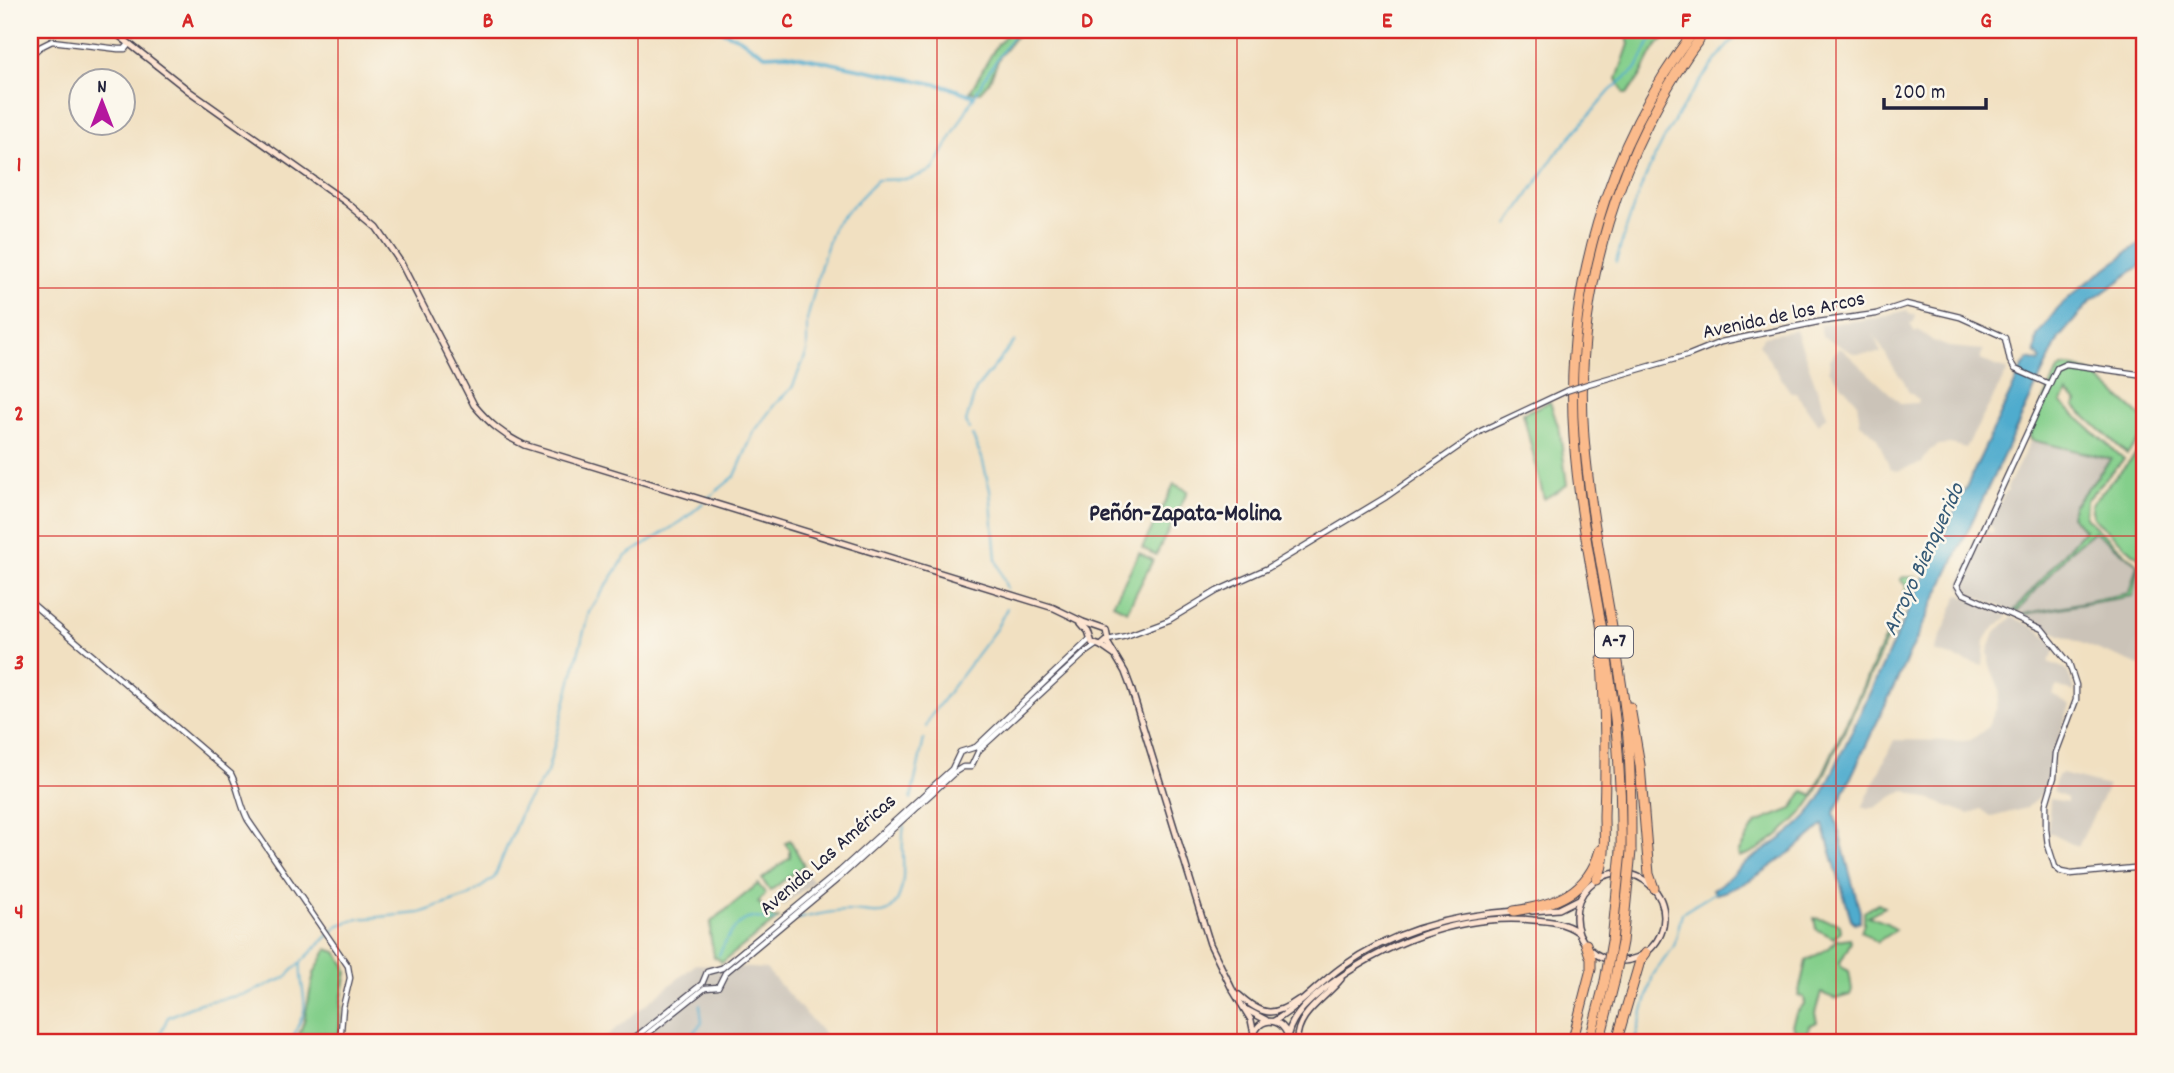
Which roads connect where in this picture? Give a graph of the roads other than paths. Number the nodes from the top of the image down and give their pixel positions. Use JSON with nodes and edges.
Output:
{"nodes":[{"id":1,"x":112,"y":30,"type":"edge"},
{"id":2,"x":1695,"y":30,"type":"edge"},
{"id":3,"x":1706,"y":30,"type":"edge"},
{"id":4,"x":129,"y":44,"type":"junction"},
{"id":5,"x":1690,"y":44,"type":"junction"},
{"id":6,"x":30,"y":56,"type":"edge"},
{"id":7,"x":2144,"y":375,"type":"edge"},
{"id":8,"x":2049,"y":384,"type":"junction"},
{"id":9,"x":30,"y":602,"type":"edge"},
{"id":10,"x":1604,"y":612,"type":"junction"},
{"id":11,"x":1077,"y":619,"type":"junction"},
{"id":12,"x":1098,"y":627,"type":"junction"},
{"id":13,"x":1132,"y":634,"type":"junction"},
{"id":14,"x":1090,"y":638,"type":"junction"},
{"id":15,"x":1119,"y":638,"type":"junction"},
{"id":16,"x":1104,"y":641,"type":"junction"},
{"id":17,"x":1113,"y":651,"type":"junction"},
{"id":18,"x":1116,"y":657,"type":"junction"},
{"id":19,"x":968,"y":750,"type":"junction"},
{"id":20,"x":975,"y":756,"type":"junction"},
{"id":21,"x":957,"y":760,"type":"junction"},
{"id":22,"x":962,"y":767,"type":"junction"},
{"id":23,"x":1604,"y":831,"type":"junction"},
{"id":24,"x":2144,"y":867,"type":"edge"},
{"id":25,"x":1597,"y":879,"type":"junction"},
{"id":26,"x":1654,"y":888,"type":"junction"},
{"id":27,"x":1579,"y":899,"type":"junction"},
{"id":28,"x":1514,"y":911,"type":"junction"},
{"id":29,"x":1578,"y":932,"type":"junction"},
{"id":30,"x":1586,"y":944,"type":"junction"},
{"id":31,"x":1646,"y":953,"type":"junction"},
{"id":32,"x":716,"y":970,"type":"junction"},
{"id":33,"x":1346,"y":972,"type":"junction"},
{"id":34,"x":704,"y":978,"type":"junction"},
{"id":35,"x":722,"y":978,"type":"junction"},
{"id":36,"x":1609,"y":982,"type":"junction"},
{"id":37,"x":710,"y":987,"type":"junction"},
{"id":38,"x":1315,"y":988,"type":"junction"},
{"id":39,"x":1232,"y":989,"type":"junction"},
{"id":40,"x":1245,"y":1009,"type":"junction"},
{"id":41,"x":1272,"y":1021,"type":"junction"},
{"id":42,"x":1254,"y":1034,"type":"junction"},
{"id":43,"x":1288,"y":1040,"type":"edge"},
{"id":44,"x":340,"y":1043,"type":"edge"},
{"id":45,"x":628,"y":1043,"type":"edge"},
{"id":46,"x":636,"y":1043,"type":"edge"},
{"id":47,"x":1254,"y":1043,"type":"edge"},
{"id":48,"x":1297,"y":1043,"type":"edge"},
{"id":49,"x":1572,"y":1043,"type":"edge"},
{"id":50,"x":1589,"y":1043,"type":"edge"},
{"id":51,"x":1599,"y":1043,"type":"edge"},
{"id":52,"x":1616,"y":1043,"type":"edge"}],
"edges":[{"from":1,"to":4,"type":"main road"},
{"from":2,"to":5,"type":"highway","number":"A-7"},
{"from":3,"to":5,"type":"highway","number":"A-7"},
{"from":4,"to":6,"type":"street"},
{"from":4,"to":11,"type":"main road"},
{"from":5,"to":10,"type":"highway","number":"A-7"},
{"from":7,"to":8,"type":"street"},
{"from":8,"to":13,"type":"street","name":"Avenida de los Arcos","bridge":true},
{"from":8,"to":24,"type":"street"},
{"from":9,"to":44,"type":"street"},
{"from":10,"to":23,"type":"highway"},
{"from":10,"to":26,"type":"highway"},
{"from":10,"to":36,"type":"highway","number":"A-7","bridge":true},
{"from":11,"to":12,"type":"main road"},
{"from":11,"to":14,"type":"main road"},
{"from":12,"to":14,"type":"main road"},
{"from":12,"to":16,"type":"main road"},
{"from":13,"to":15,"type":"street"},
{"from":13,"to":16,"type":"street"},
{"from":14,"to":16,"type":"main road"},
{"from":14,"to":19,"type":"street"},
{"from":15,"to":16,"type":"street"},
{"from":15,"to":17,"type":"street"},
{"from":16,"to":17,"type":"main road"},
{"from":16,"to":18,"type":"main road"},
{"from":16,"to":20,"type":"street"},
{"from":17,"to":18,"type":"main road"},
{"from":18,"to":39,"type":"main road"},
{"from":19,"to":20,"type":"street"},
{"from":19,"to":21,"type":"street"},
{"from":20,"to":22,"type":"street"},
{"from":21,"to":22,"type":"street"},
{"from":21,"to":32,"type":"street","name":"Avenida Las Américas"},
{"from":22,"to":35,"type":"street","name":"Avenida Las Américas"},
{"from":23,"to":25,"type":"highway"},
{"from":23,"to":28,"type":"highway"},
{"from":25,"to":26,"type":"main road"},
{"from":25,"to":27,"type":"main road"},
{"from":26,"to":31,"type":"main road"},
{"from":27,"to":28,"type":"main road"},
{"from":27,"to":29,"type":"main road"},
{"from":28,"to":38,"type":"main road"},
{"from":29,"to":30,"type":"main road"},
{"from":29,"to":33,"type":"main road"},
{"from":30,"to":31,"type":"main road"},
{"from":30,"to":49,"type":"highway"},
{"from":31,"to":52,"type":"highway"},
{"from":32,"to":34,"type":"street"},
{"from":32,"to":35,"type":"street"},
{"from":33,"to":43,"type":"main road"},
{"from":33,"to":48,"type":"main road"},
{"from":34,"to":37,"type":"street"},
{"from":34,"to":45,"type":"street"},
{"from":35,"to":37,"type":"street"},
{"from":36,"to":50,"type":"highway","number":"A-7"},
{"from":36,"to":51,"type":"highway","number":"A-7"},
{"from":37,"to":46,"type":"street"},
{"from":38,"to":39,"type":"main road"},
{"from":38,"to":41,"type":"main road"},
{"from":39,"to":40,"type":"main road"},
{"from":40,"to":41,"type":"main road"},
{"from":40,"to":42,"type":"main road"},
{"from":41,"to":42,"type":"main road"},
{"from":41,"to":43,"type":"main road"},
{"from":42,"to":47,"type":"main road"}]}
